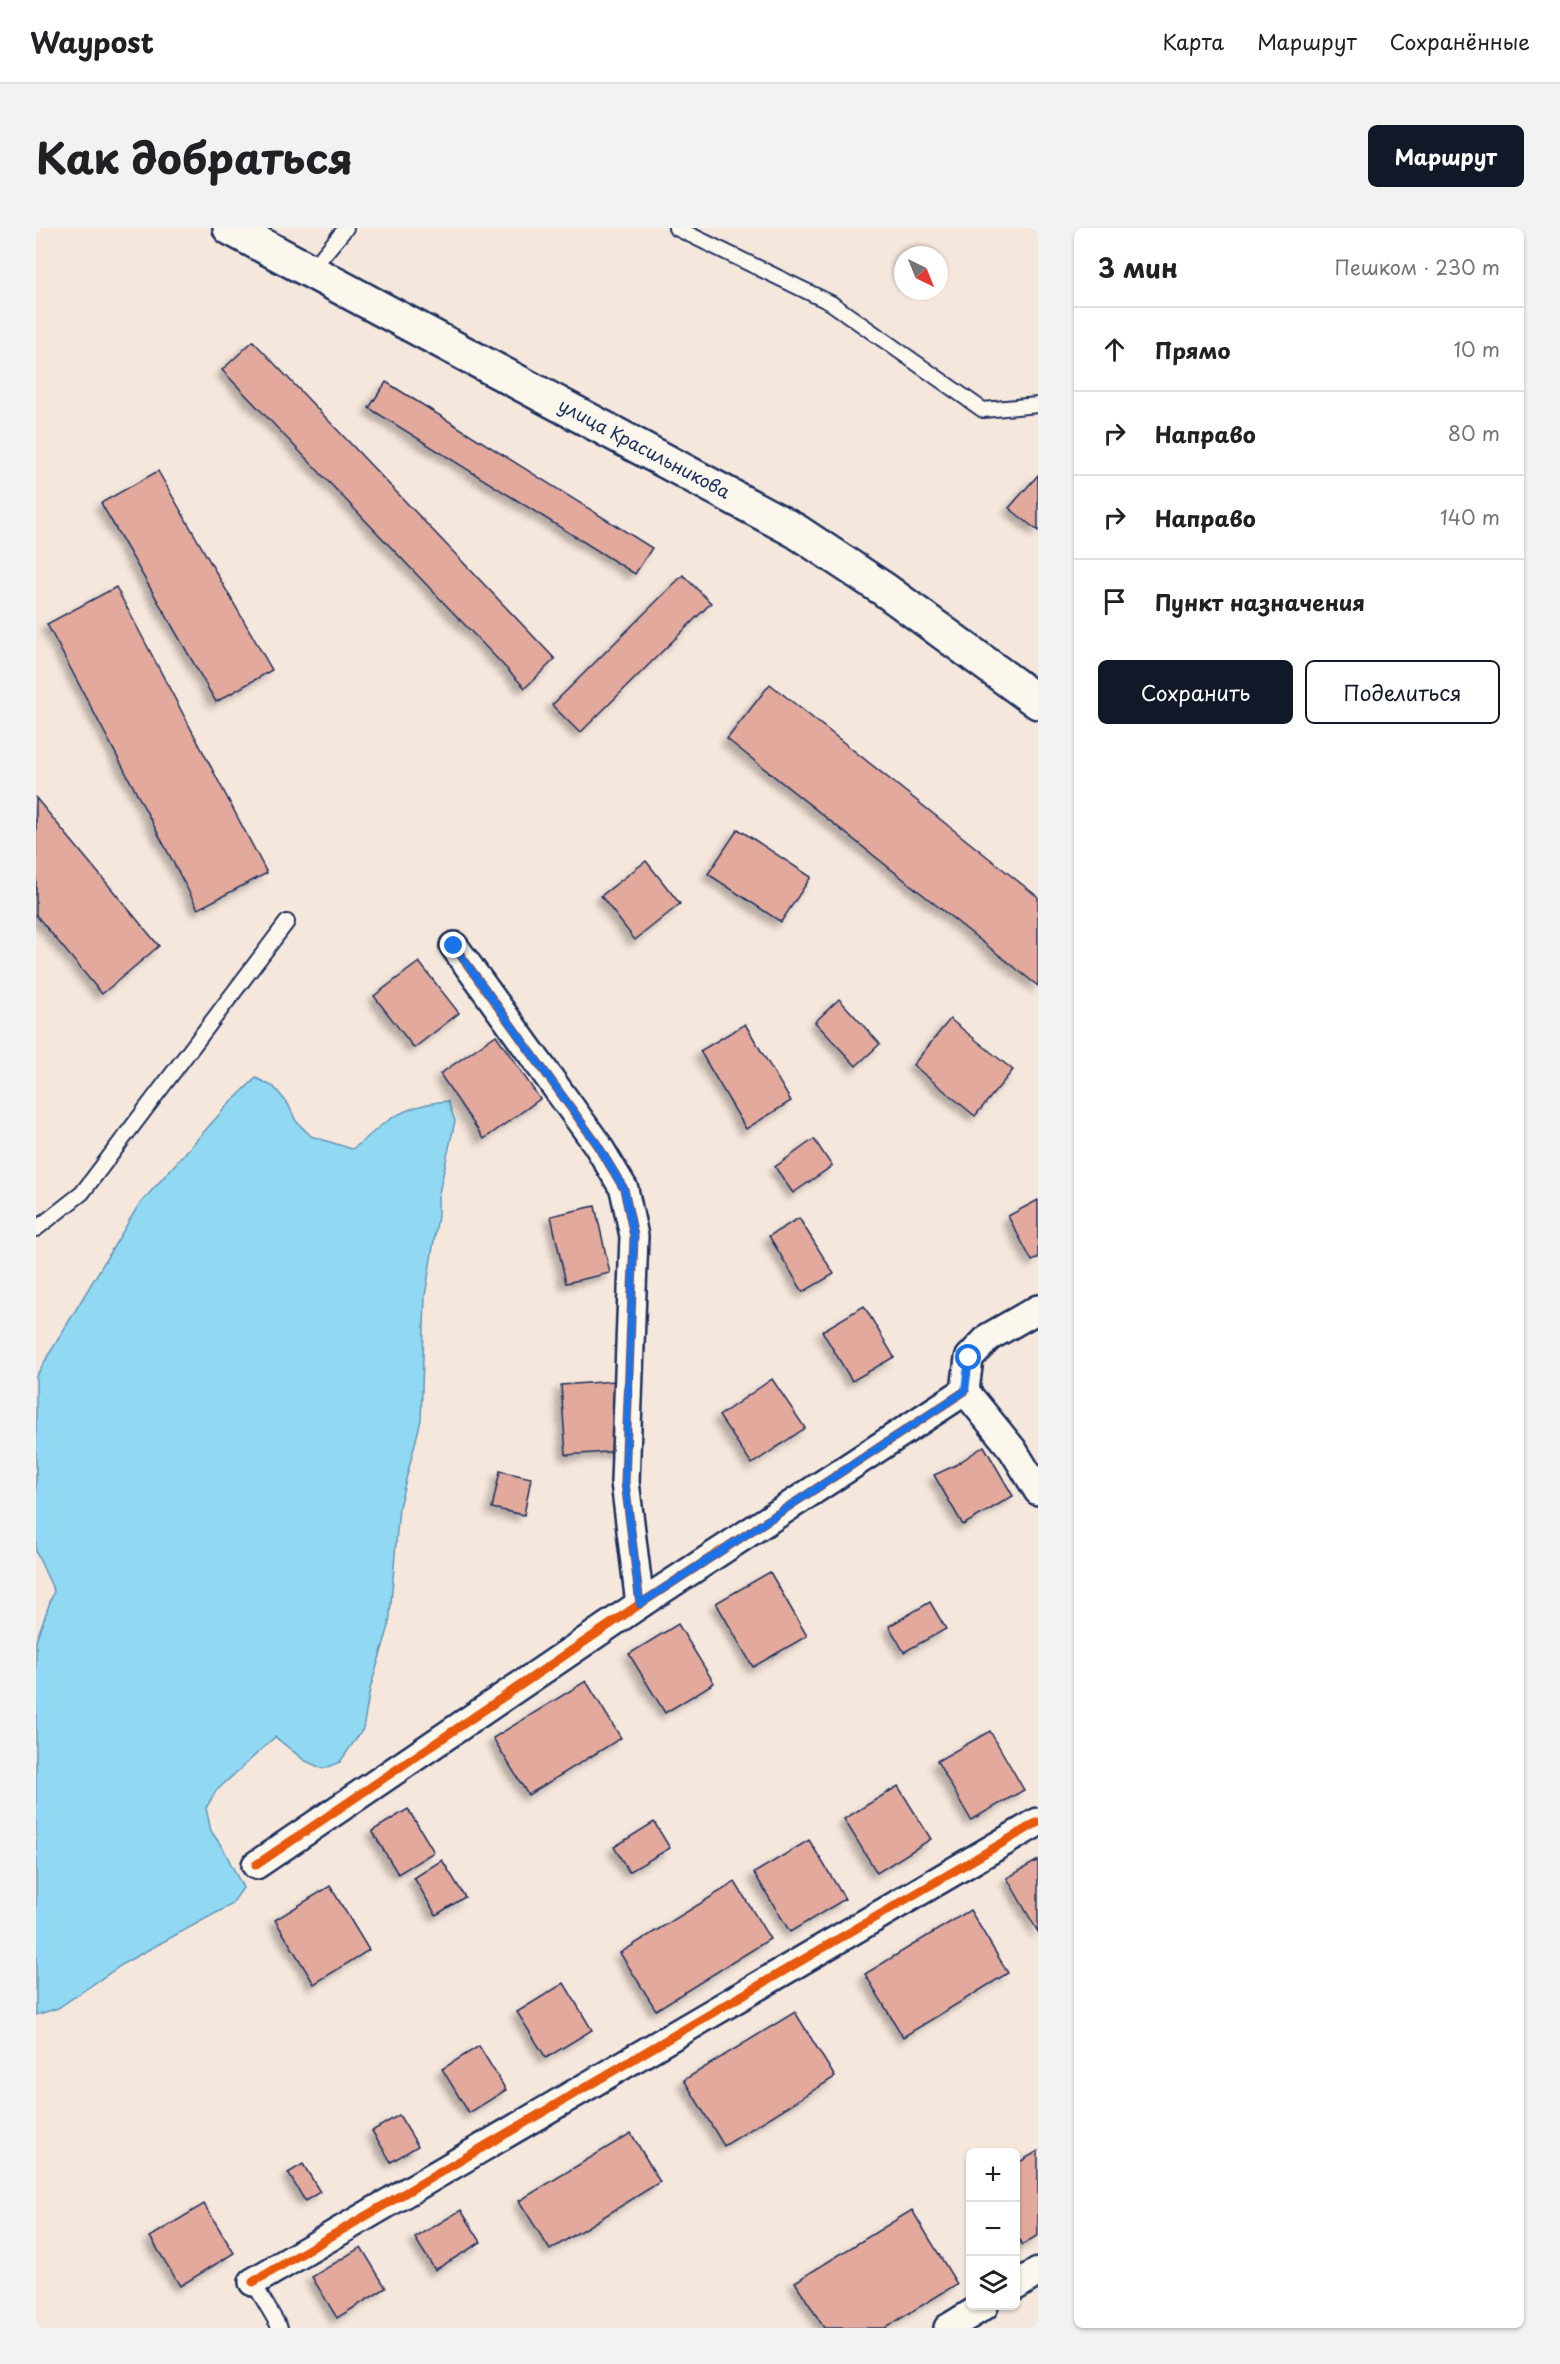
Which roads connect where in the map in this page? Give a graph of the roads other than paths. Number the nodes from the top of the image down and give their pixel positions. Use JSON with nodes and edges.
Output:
{"nodes":[{"id":1,"x":230,"y":228,"type":"edge"},
{"id":2,"x":346,"y":228,"type":"edge"},
{"id":3,"x":676,"y":228,"type":"edge"},
{"id":4,"x":310,"y":271,"type":"junction"},
{"id":5,"x":1038,"y":405,"type":"edge"},
{"id":6,"x":1038,"y":702,"type":"edge"},
{"id":7,"x":287,"y":922,"type":"dead end"},
{"id":8,"x":454,"y":946,"type":"dead end"},
{"id":9,"x":36,"y":1230,"type":"edge"},
{"id":10,"x":1038,"y":1309,"type":"edge"},
{"id":11,"x":965,"y":1391,"type":"junction"},
{"id":12,"x":1038,"y":1491,"type":"edge"},
{"id":13,"x":640,"y":1604,"type":"junction"},
{"id":14,"x":1038,"y":1822,"type":"edge"},
{"id":15,"x":256,"y":1865,"type":"dead end"},
{"id":16,"x":1038,"y":2272,"type":"edge"},
{"id":17,"x":253,"y":2282,"type":"joint"},
{"id":18,"x":1020,"y":2283,"type":"edge"},
{"id":19,"x":977,"y":2310,"type":"edge"},
{"id":20,"x":280,"y":2328,"type":"edge"},
{"id":21,"x":948,"y":2328,"type":"edge"}],
"edges":[{"from":1,"to":4,"type":"main road","name":"улица Красильникова"},
{"from":2,"to":4,"type":"lane"},
{"from":3,"to":5,"type":"lane"},
{"from":4,"to":6,"type":"main road","name":"улица Красильникова"},
{"from":7,"to":9,"type":"lane"},
{"from":8,"to":13,"type":"street"},
{"from":10,"to":11,"type":"street"},
{"from":11,"to":12,"type":"street"},
{"from":11,"to":13,"type":"street"},
{"from":13,"to":15,"type":"street"},
{"from":14,"to":17,"type":"street"},
{"from":16,"to":18,"type":"street"},
{"from":17,"to":20,"type":"lane"},
{"from":19,"to":21,"type":"street"}]}
